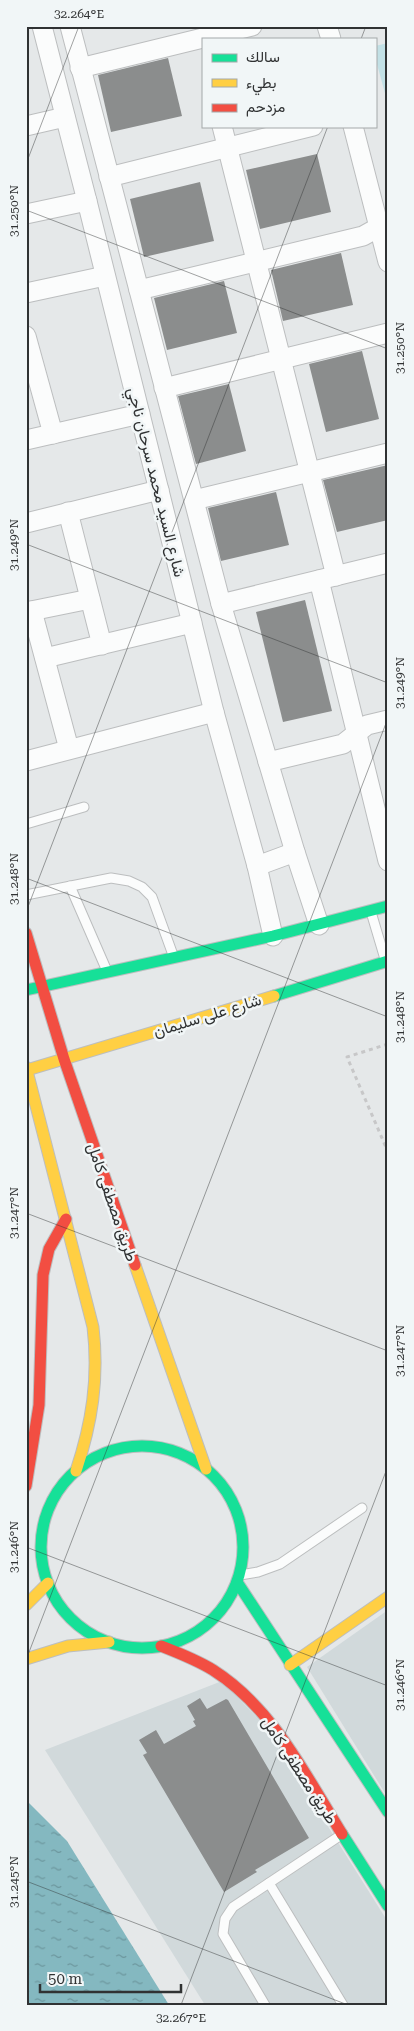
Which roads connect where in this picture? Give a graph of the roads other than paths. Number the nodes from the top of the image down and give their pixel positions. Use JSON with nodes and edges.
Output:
{"nodes":[{"id":1,"x":42,"y":26,"type":"edge"},
{"id":2,"x":70,"y":26,"type":"edge"},
{"id":3,"x":252,"y":26,"type":"edge"},
{"id":4,"x":203,"y":38,"type":"edge"},
{"id":5,"x":199,"y":39,"type":"edge"},
{"id":6,"x":80,"y":68,"type":"junction"},
{"id":7,"x":65,"y":117,"type":"junction"},
{"id":8,"x":26,"y":126,"type":"edge"},
{"id":9,"x":222,"y":128,"type":"edge"},
{"id":10,"x":305,"y":128,"type":"edge"},
{"id":11,"x":354,"y":128,"type":"edge"},
{"id":12,"x":227,"y":148,"type":"junction"},
{"id":13,"x":109,"y":177,"type":"junction"},
{"id":14,"x":87,"y":200,"type":"junction"},
{"id":15,"x":26,"y":214,"type":"edge"},
{"id":16,"x":383,"y":225,"type":"edge"},
{"id":17,"x":256,"y":262,"type":"junction"},
{"id":18,"x":388,"y":262,"type":"edge"},
{"id":19,"x":105,"y":276,"type":"junction"},
{"id":20,"x":139,"y":290,"type":"junction"},
{"id":21,"x":26,"y":293,"type":"edge"},
{"id":22,"x":388,"y":333,"type":"edge"},
{"id":23,"x":26,"y":336,"type":"edge"},
{"id":24,"x":281,"y":359,"type":"junction"},
{"id":25,"x":33,"y":386,"type":"edge"},
{"id":26,"x":164,"y":388,"type":"junction"},
{"id":27,"x":140,"y":414,"type":"junction"},
{"id":28,"x":53,"y":434,"type":"junction"},
{"id":29,"x":26,"y":440,"type":"edge"},
{"id":30,"x":388,"y":453,"type":"edge"},
{"id":31,"x":309,"y":472,"type":"junction"},
{"id":32,"x":159,"y":490,"type":"junction"},
{"id":33,"x":194,"y":500,"type":"junction"},
{"id":34,"x":68,"y":512,"type":"junction"},
{"id":35,"x":26,"y":524,"type":"edge"},
{"id":36,"x":388,"y":563,"type":"edge"},
{"id":37,"x":327,"y":578,"type":"junction"},
{"id":38,"x":90,"y":599,"type":"junction"},
{"id":39,"x":221,"y":604,"type":"junction"},
{"id":40,"x":29,"y":612,"type":"edge"},
{"id":41,"x":192,"y":623,"type":"junction"},
{"id":42,"x":102,"y":645,"type":"junction"},
{"id":43,"x":45,"y":658,"type":"junction"},
{"id":44,"x":214,"y":712,"type":"junction"},
{"id":45,"x":388,"y":720,"type":"edge"},
{"id":46,"x":356,"y":734,"type":"junction"},
{"id":47,"x":69,"y":749,"type":"junction"},
{"id":48,"x":26,"y":761,"type":"edge"},
{"id":49,"x":268,"y":762,"type":"junction"},
{"id":50,"x":84,"y":807,"type":"dead end"},
{"id":51,"x":26,"y":824,"type":"edge"},
{"id":52,"x":295,"y":852,"type":"junction"},
{"id":53,"x":388,"y":861,"type":"edge"},
{"id":54,"x":257,"y":866,"type":"junction"},
{"id":55,"x":70,"y":886,"type":"junction"},
{"id":56,"x":26,"y":894,"type":"edge"},
{"id":57,"x":388,"y":906,"type":"edge"},
{"id":58,"x":371,"y":910,"type":"junction"},
{"id":59,"x":319,"y":924,"type":"junction"},
{"id":60,"x":26,"y":933,"type":"edge"},
{"id":61,"x":273,"y":936,"type":"junction"},
{"id":62,"x":174,"y":959,"type":"junction"},
{"id":63,"x":387,"y":964,"type":"edge"},
{"id":64,"x":108,"y":973,"type":"junction"},
{"id":65,"x":42,"y":987,"type":"junction"},
{"id":66,"x":26,"y":990,"type":"edge"},
{"id":67,"x":64,"y":1059,"type":"junction"},
{"id":68,"x":28,"y":1075,"type":"edge"},
{"id":69,"x":41,"y":1119,"type":"junction"},
{"id":70,"x":26,"y":1122,"type":"edge"},
{"id":71,"x":66,"y":1219,"type":"junction"},
{"id":72,"x":206,"y":1469,"type":"junction"},
{"id":73,"x":76,"y":1471,"type":"junction"},
{"id":74,"x":26,"y":1486,"type":"edge"},
{"id":75,"x":362,"y":1508,"type":"dead end"},
{"id":76,"x":239,"y":1578,"type":"junction"},
{"id":77,"x":48,"y":1582,"type":"junction"},
{"id":78,"x":388,"y":1597,"type":"edge"},
{"id":79,"x":26,"y":1605,"type":"edge"},
{"id":80,"x":109,"y":1642,"type":"junction"},
{"id":81,"x":161,"y":1646,"type":"junction"},
{"id":82,"x":26,"y":1659,"type":"edge"},
{"id":83,"x":290,"y":1665,"type":"junction"},
{"id":84,"x":388,"y":1812,"type":"edge"},
{"id":85,"x":342,"y":1834,"type":"junction"},
{"id":86,"x":269,"y":1883,"type":"junction"},
{"id":87,"x":388,"y":1906,"type":"edge"},
{"id":88,"x":265,"y":2005,"type":"edge"},
{"id":89,"x":343,"y":2005,"type":"edge"}],
"edges":[{"from":1,"to":7,"type":"street","name":"شارع السيد محمد سرحان ناجي"},
{"from":2,"to":6,"type":"street","name":"شارع السيد محمد سرحان ناجي"},
{"from":3,"to":4,"type":"street"},
{"from":5,"to":6,"type":"street"},
{"from":6,"to":13,"type":"street","name":"شارع السيد محمد سرحان ناجي"},
{"from":7,"to":8,"type":"street"},
{"from":7,"to":14,"type":"street","name":"شارع السيد محمد سرحان ناجي"},
{"from":9,"to":12,"type":"street"},
{"from":10,"to":12,"type":"street"},
{"from":11,"to":16,"type":"street"},
{"from":12,"to":13,"type":"street"},
{"from":12,"to":17,"type":"street"},
{"from":13,"to":20,"type":"street","name":"شارع السيد محمد سرحان ناجي"},
{"from":14,"to":15,"type":"street"},
{"from":14,"to":19,"type":"street","name":"شارع السيد محمد سرحان ناجي"},
{"from":16,"to":17,"type":"street"},
{"from":16,"to":18,"type":"street"},
{"from":17,"to":20,"type":"street"},
{"from":17,"to":24,"type":"street"},
{"from":19,"to":21,"type":"street"},
{"from":19,"to":27,"type":"street","name":"شارع السيد محمد سرحان ناجي"},
{"from":20,"to":26,"type":"street","name":"شارع السيد محمد سرحان ناجي"},
{"from":22,"to":24,"type":"street"},
{"from":23,"to":25,"type":"street"},
{"from":24,"to":26,"type":"street"},
{"from":24,"to":31,"type":"street"},
{"from":25,"to":28,"type":"street"},
{"from":26,"to":33,"type":"street","name":"شارع السيد محمد سرحان ناجي"},
{"from":27,"to":28,"type":"street"},
{"from":27,"to":32,"type":"street","name":"شارع السيد محمد سرحان ناجي"},
{"from":28,"to":29,"type":"street"},
{"from":30,"to":31,"type":"street"},
{"from":31,"to":33,"type":"street"},
{"from":31,"to":37,"type":"street"},
{"from":32,"to":34,"type":"street"},
{"from":32,"to":41,"type":"street","name":"شارع السيد محمد سرحان ناجي"},
{"from":33,"to":39,"type":"street","name":"شارع السيد محمد سرحان ناجي"},
{"from":34,"to":35,"type":"street"},
{"from":34,"to":38,"type":"street"},
{"from":36,"to":37,"type":"street"},
{"from":37,"to":39,"type":"street"},
{"from":37,"to":46,"type":"street"},
{"from":38,"to":40,"type":"street"},
{"from":38,"to":42,"type":"street"},
{"from":39,"to":49,"type":"street","name":"شارع السيد محمد سرحان ناجي"},
{"from":40,"to":43,"type":"street"},
{"from":41,"to":42,"type":"street"},
{"from":41,"to":44,"type":"street","name":"شارع السيد محمد سرحان ناجي"},
{"from":42,"to":43,"type":"street"},
{"from":43,"to":47,"type":"street"},
{"from":44,"to":47,"type":"street"},
{"from":44,"to":54,"type":"street","name":"شارع السيد محمد سرحان ناجي"},
{"from":45,"to":46,"type":"street"},
{"from":46,"to":49,"type":"street"},
{"from":46,"to":53,"type":"street"},
{"from":47,"to":48,"type":"street"},
{"from":49,"to":52,"type":"street","name":"شارع السيد محمد سرحان ناجي"},
{"from":50,"to":51,"type":"lane"},
{"from":52,"to":54,"type":"street"},
{"from":52,"to":59,"type":"street","name":"شارع السيد محمد سرحان ناجي"},
{"from":54,"to":61,"type":"street","name":"شارع السيد محمد سرحان ناجي"},
{"from":55,"to":56,"type":"lane"},
{"from":55,"to":62,"type":"lane"},
{"from":55,"to":64,"type":"lane"},
{"from":57,"to":58,"type":"main road"},
{"from":58,"to":59,"type":"main road"},
{"from":58,"to":63,"type":"lane"},
{"from":59,"to":61,"type":"main road"},
{"from":60,"to":65,"type":"main road","name":"طريق مصطفى كامل"},
{"from":61,"to":62,"type":"main road"},
{"from":62,"to":64,"type":"main road"},
{"from":63,"to":67,"type":"main road","name":"شارع على سليمان"},
{"from":64,"to":65,"type":"main road"},
{"from":65,"to":66,"type":"main road"},
{"from":65,"to":67,"type":"main road","name":"طريق مصطفى كامل"},
{"from":67,"to":68,"type":"main road","name":"شارع على سليمان"},
{"from":67,"to":72,"type":"main road","name":"طريق مصطفى كامل"},
{"from":68,"to":69,"type":"main road"},
{"from":69,"to":70,"type":"main road"},
{"from":69,"to":71,"type":"main road"},
{"from":71,"to":73,"type":"main road"},
{"from":71,"to":74,"type":"main road"},
{"from":72,"to":73,"type":"main road"},
{"from":72,"to":76,"type":"main road"},
{"from":73,"to":77,"type":"main road"},
{"from":75,"to":76,"type":"lane"},
{"from":76,"to":81,"type":"main road"},
{"from":76,"to":83,"type":"main road"},
{"from":77,"to":79,"type":"main road"},
{"from":77,"to":80,"type":"main road"},
{"from":78,"to":83,"type":"main road"},
{"from":80,"to":81,"type":"main road"},
{"from":80,"to":82,"type":"main road"},
{"from":81,"to":85,"type":"main road","name":"طريق مصطفى كامل"},
{"from":83,"to":84,"type":"main road"},
{"from":85,"to":86,"type":"lane"},
{"from":85,"to":87,"type":"main road","name":"طريق مصطفى كامل"},
{"from":86,"to":88,"type":"lane"},
{"from":86,"to":89,"type":"lane"}]}
